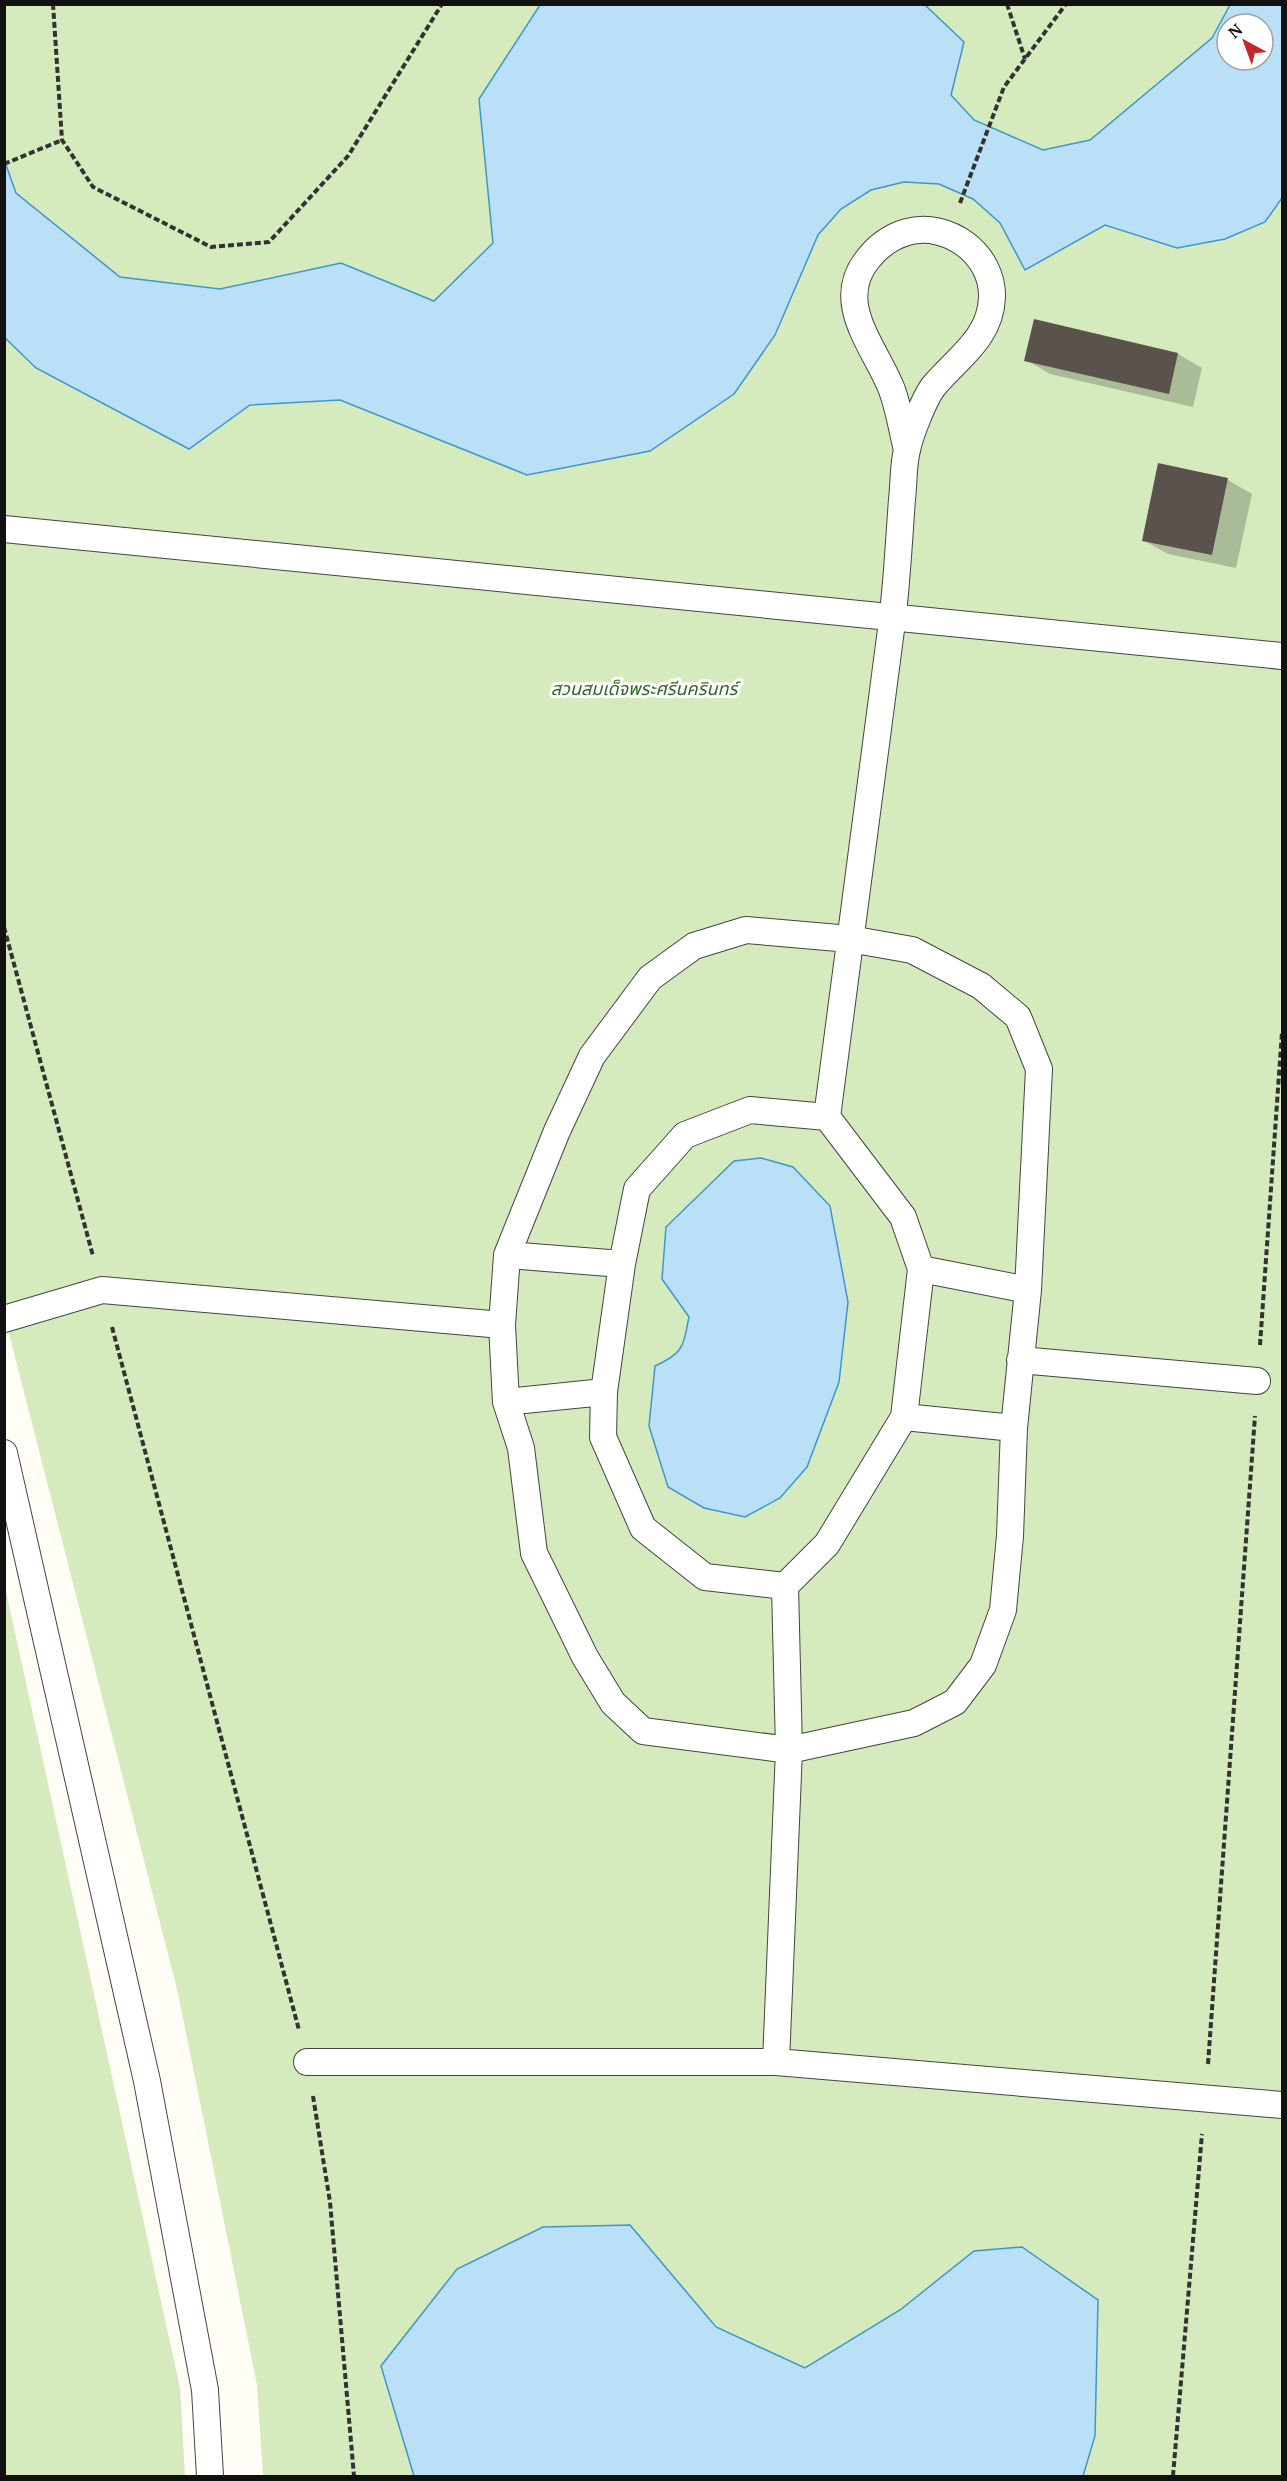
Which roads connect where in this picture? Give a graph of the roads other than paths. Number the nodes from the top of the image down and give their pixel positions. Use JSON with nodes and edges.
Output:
{"nodes":[{"id":1,"x":907,"y":450,"type":"junction"},
{"id":2,"x":4,"y":529,"type":"edge"},
{"id":3,"x":892,"y":617,"type":"junction"},
{"id":4,"x":1282,"y":656,"type":"edge"},
{"id":5,"x":850,"y":939,"type":"junction"},
{"id":6,"x":827,"y":1117,"type":"junction"},
{"id":7,"x":507,"y":1255,"type":"junction"},
{"id":8,"x":622,"y":1264,"type":"junction"},
{"id":9,"x":921,"y":1269,"type":"junction"},
{"id":10,"x":1028,"y":1290,"type":"junction"},
{"id":11,"x":4,"y":1319,"type":"edge"},
{"id":12,"x":502,"y":1325,"type":"junction"},
{"id":13,"x":1020,"y":1360,"type":"junction"},
{"id":14,"x":1257,"y":1381,"type":"road end"},
{"id":15,"x":604,"y":1392,"type":"junction"},
{"id":16,"x":506,"y":1402,"type":"junction"},
{"id":17,"x":904,"y":1417,"type":"junction"},
{"id":18,"x":1014,"y":1428,"type":"junction"},
{"id":19,"x":4,"y":1453,"type":"edge"},
{"id":20,"x":784,"y":1586,"type":"junction"},
{"id":21,"x":789,"y":1750,"type":"junction"},
{"id":22,"x":776,"y":2061,"type":"junction"},
{"id":23,"x":307,"y":2062,"type":"road end"},
{"id":24,"x":1282,"y":2105,"type":"edge"},
{"id":25,"x":210,"y":2476,"type":"edge"}],
"edges":[{"from":1,"to":1,"type":"lane"},
{"from":1,"to":3,"type":"lane"},
{"from":2,"to":3,"type":"lane"},
{"from":3,"to":4,"type":"lane"},
{"from":3,"to":5,"type":"lane"},
{"from":5,"to":6,"type":"lane"},
{"from":5,"to":7,"type":"lane"},
{"from":5,"to":10,"type":"lane"},
{"from":6,"to":8,"type":"lane"},
{"from":6,"to":9,"type":"lane"},
{"from":7,"to":8,"type":"lane"},
{"from":7,"to":12,"type":"lane"},
{"from":8,"to":15,"type":"lane"},
{"from":9,"to":10,"type":"lane"},
{"from":9,"to":17,"type":"lane"},
{"from":10,"to":13,"type":"lane"},
{"from":11,"to":12,"type":"lane"},
{"from":12,"to":16,"type":"lane"},
{"from":13,"to":14,"type":"lane"},
{"from":13,"to":18,"type":"lane"},
{"from":15,"to":16,"type":"lane"},
{"from":15,"to":20,"type":"lane"},
{"from":16,"to":21,"type":"lane"},
{"from":17,"to":18,"type":"lane"},
{"from":17,"to":20,"type":"lane"},
{"from":18,"to":21,"type":"lane"},
{"from":19,"to":25,"type":"lane"},
{"from":20,"to":21,"type":"lane"},
{"from":21,"to":22,"type":"lane"},
{"from":22,"to":23,"type":"lane"},
{"from":22,"to":24,"type":"lane"}]}
